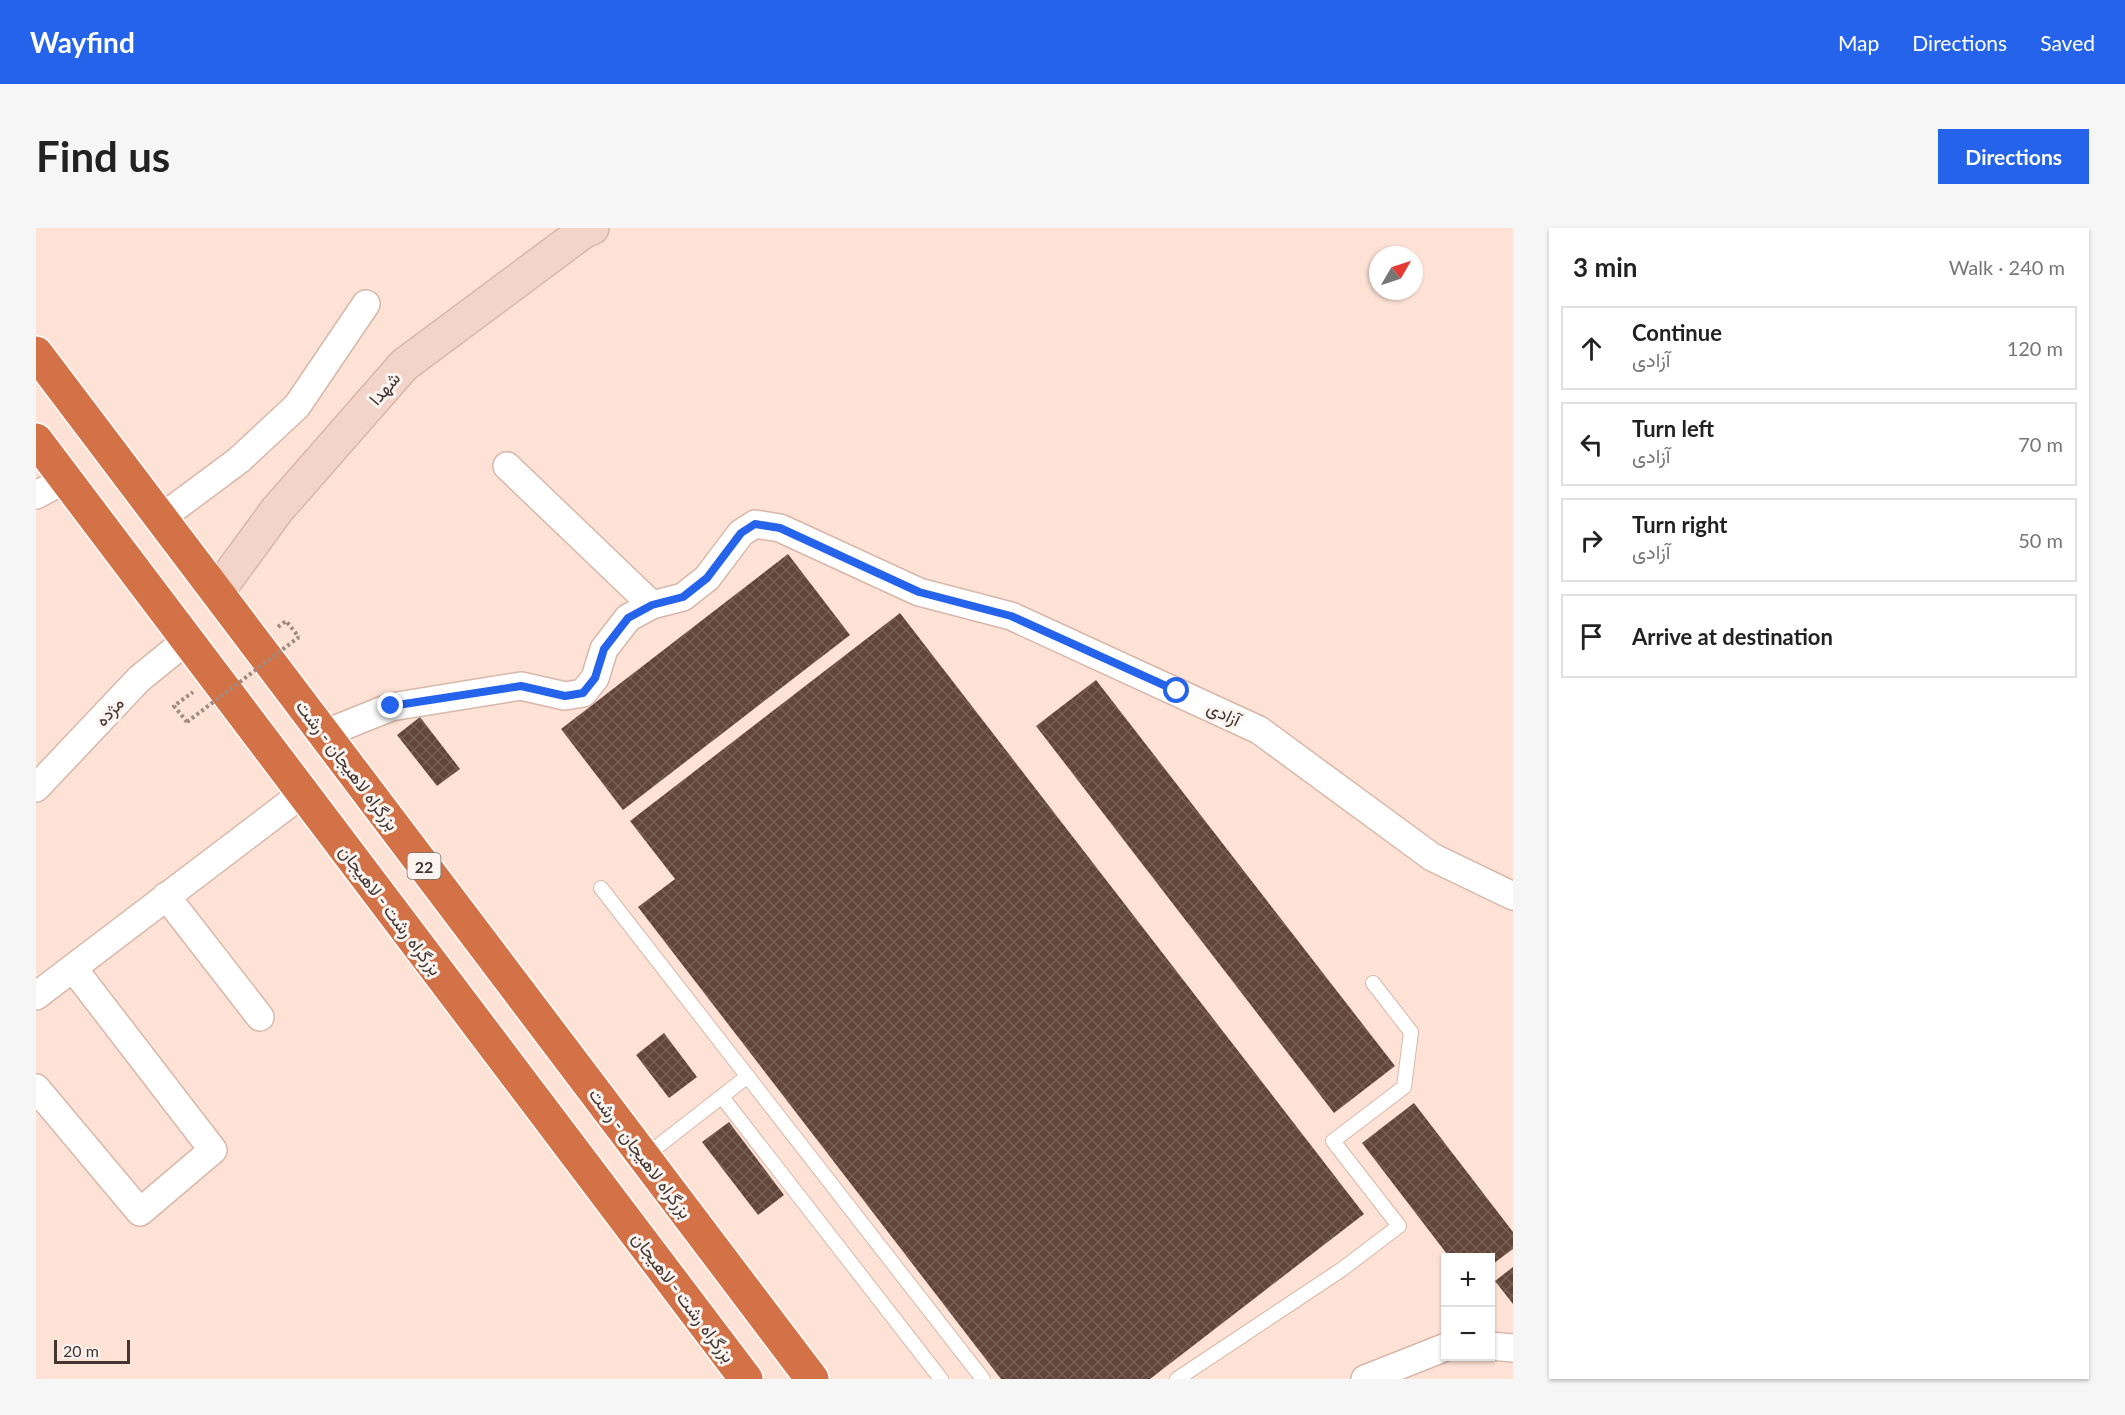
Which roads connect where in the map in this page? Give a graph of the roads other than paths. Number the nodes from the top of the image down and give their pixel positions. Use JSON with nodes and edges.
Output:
{"nodes":[{"id":1,"x":592,"y":228,"type":"edge"},
{"id":2,"x":366,"y":304,"type":"dead end"},
{"id":3,"x":36,"y":352,"type":"edge"},
{"id":4,"x":36,"y":440,"type":"edge"},
{"id":5,"x":507,"y":466,"type":"dead end"},
{"id":6,"x":66,"y":479,"type":"junction"},
{"id":7,"x":36,"y":495,"type":"edge"},
{"id":8,"x":161,"y":518,"type":"junction"},
{"id":9,"x":217,"y":592,"type":"junction"},
{"id":10,"x":652,"y":605,"type":"junction"},
{"id":11,"x":187,"y":640,"type":"junction"},
{"id":12,"x":324,"y":734,"type":"junction"},
{"id":13,"x":36,"y":788,"type":"edge"},
{"id":14,"x":303,"y":793,"type":"junction"},
{"id":15,"x":601,"y":888,"type":"dead end"},
{"id":16,"x":166,"y":896,"type":"junction"},
{"id":17,"x":1513,"y":896,"type":"edge"},
{"id":18,"x":73,"y":968,"type":"junction"},
{"id":19,"x":1373,"y":983,"type":"dead end"},
{"id":20,"x":36,"y":996,"type":"edge"},
{"id":21,"x":260,"y":1017,"type":"dead end"},
{"id":22,"x":748,"y":1076,"type":"junction"},
{"id":23,"x":36,"y":1088,"type":"edge"},
{"id":24,"x":722,"y":1097,"type":"junction"},
{"id":25,"x":644,"y":1157,"type":"junction"},
{"id":26,"x":1495,"y":1346,"type":"edge"},
{"id":27,"x":1513,"y":1348,"type":"edge"},
{"id":28,"x":1441,"y":1349,"type":"edge"},
{"id":29,"x":746,"y":1379,"type":"edge"},
{"id":30,"x":812,"y":1379,"type":"edge"},
{"id":31,"x":941,"y":1379,"type":"edge"},
{"id":32,"x":983,"y":1379,"type":"edge"},
{"id":33,"x":1177,"y":1379,"type":"edge"},
{"id":34,"x":1365,"y":1379,"type":"edge"}],
"edges":[{"from":1,"to":9,"type":"street","name":"شهدا"},
{"from":2,"to":8,"type":"street"},
{"from":3,"to":8,"type":"highway","name":"بزرگراه لاهیجان - رشت","number":"22"},
{"from":4,"to":6,"type":"highway","name":"بزرگراه رشت - لاهیجان"},
{"from":5,"to":10,"type":"street"},
{"from":6,"to":7,"type":"street"},
{"from":6,"to":11,"type":"highway","name":"بزرگراه رشت - لاهیجان"},
{"from":8,"to":9,"type":"highway","name":"بزرگراه لاهیجان - رشت","number":"22"},
{"from":9,"to":12,"type":"highway","name":"بزرگراه لاهیجان - رشت","number":"22"},
{"from":10,"to":12,"type":"street","name":"آزادی"},
{"from":10,"to":17,"type":"street","name":"آزادی"},
{"from":11,"to":13,"type":"street","name":"مژده"},
{"from":11,"to":14,"type":"highway","name":"بزرگراه رشت - لاهیجان"},
{"from":12,"to":25,"type":"highway","name":"بزرگراه لاهیجان - رشت","number":"22"},
{"from":14,"to":16,"type":"street"},
{"from":14,"to":29,"type":"highway","name":"بزرگراه رشت - لاهیجان"},
{"from":15,"to":22,"type":"lane"},
{"from":16,"to":18,"type":"street"},
{"from":16,"to":21,"type":"street"},
{"from":18,"to":20,"type":"street"},
{"from":18,"to":23,"type":"street"},
{"from":19,"to":33,"type":"lane"},
{"from":22,"to":24,"type":"lane"},
{"from":22,"to":32,"type":"lane"},
{"from":24,"to":25,"type":"lane"},
{"from":24,"to":31,"type":"lane"},
{"from":25,"to":30,"type":"highway","name":"بزرگراه لاهیجان - رشت","number":"22"},
{"from":26,"to":27,"type":"street"},
{"from":28,"to":34,"type":"street"}]}
